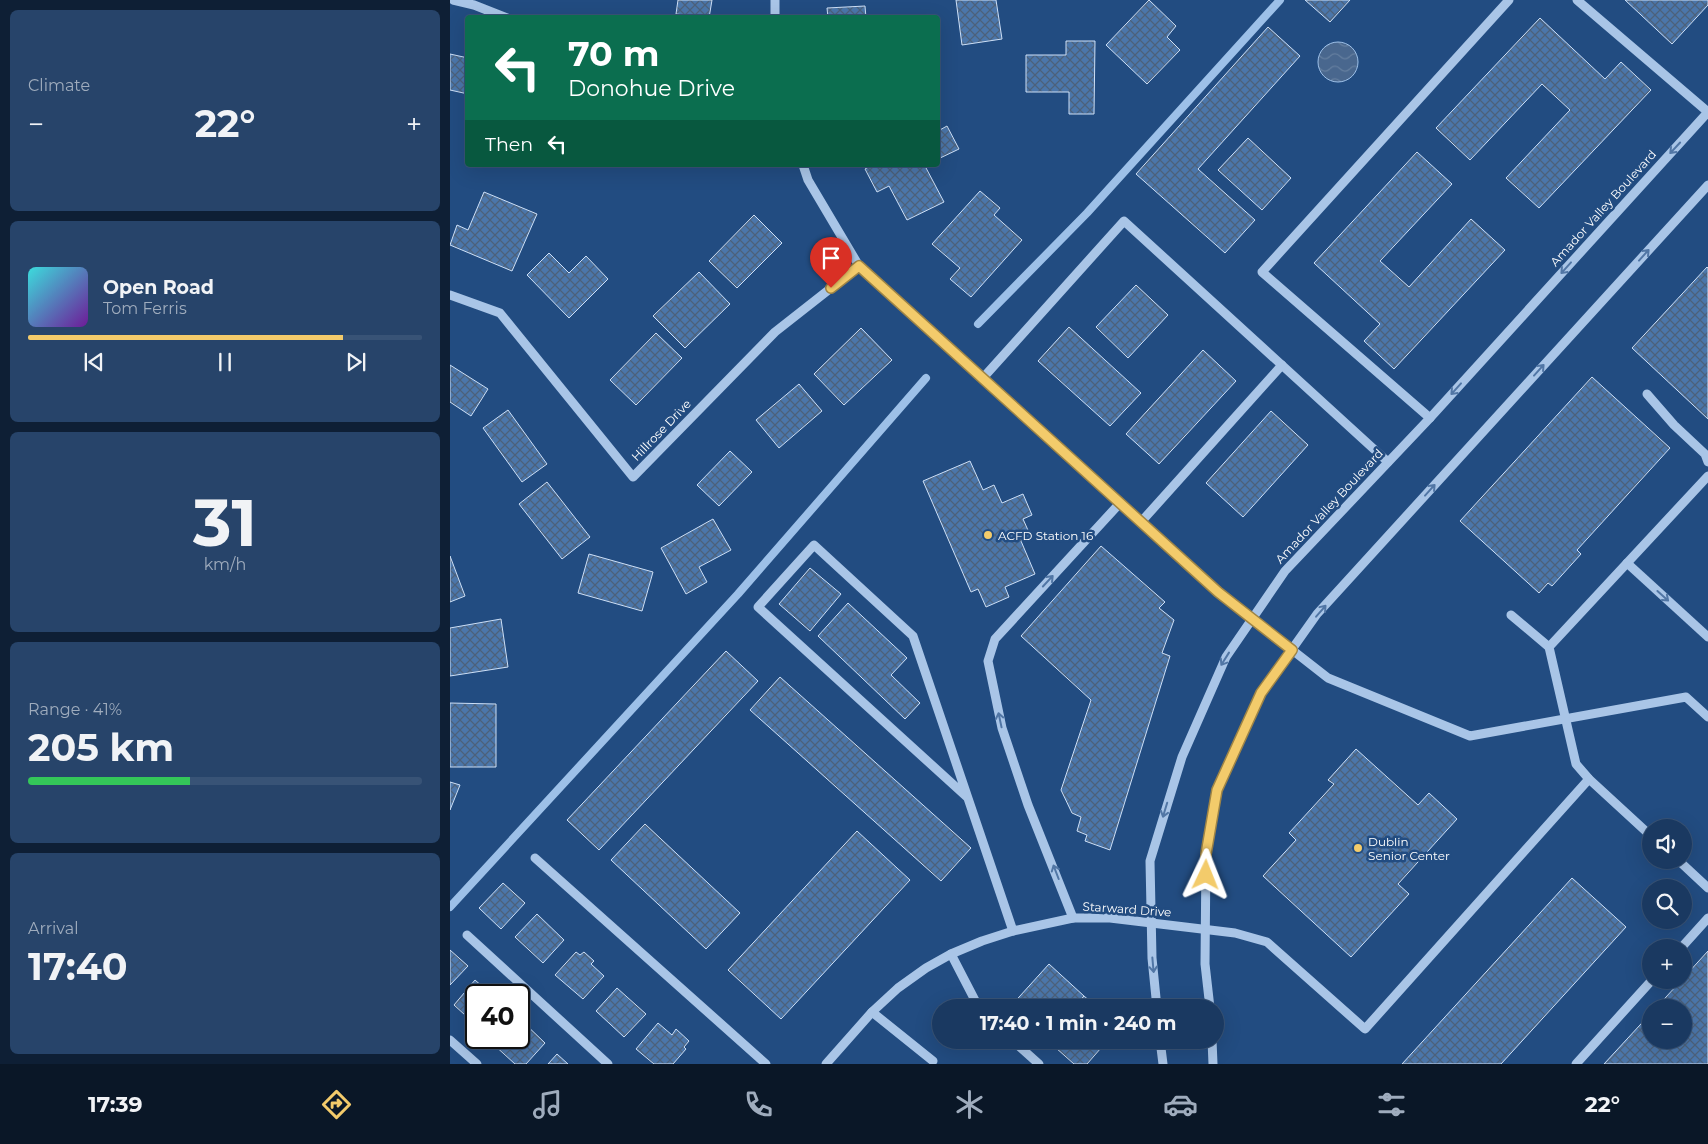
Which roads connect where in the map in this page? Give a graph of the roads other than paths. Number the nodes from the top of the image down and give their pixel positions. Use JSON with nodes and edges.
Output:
{"nodes":[{"id":1,"x":453,"y":0,"type":"edge"},
{"id":2,"x":775,"y":0,"type":"edge"},
{"id":3,"x":1509,"y":0,"type":"edge"},
{"id":4,"x":1577,"y":0,"type":"edge"},
{"id":5,"x":474,"y":2,"type":"edge"},
{"id":6,"x":501,"y":15,"type":"edge"},
{"id":7,"x":775,"y":15,"type":"edge"},
{"id":8,"x":1708,"y":112,"type":"edge"},
{"id":9,"x":804,"y":167,"type":"edge"},
{"id":10,"x":1708,"y":185,"type":"edge"},
{"id":11,"x":859,"y":266,"type":"junction"},
{"id":12,"x":450,"y":294,"type":"edge"},
{"id":13,"x":1282,"y":366,"type":"junction"},
{"id":14,"x":982,"y":379,"type":"junction"},
{"id":15,"x":1647,"y":394,"type":"dead end"},
{"id":16,"x":1430,"y":418,"type":"junction"},
{"id":17,"x":1388,"y":462,"type":"junction"},
{"id":18,"x":1708,"y":462,"type":"edge"},
{"id":19,"x":1708,"y":476,"type":"edge"},
{"id":20,"x":1120,"y":503,"type":"junction"},
{"id":21,"x":1141,"y":522,"type":"junction"},
{"id":22,"x":1627,"y":563,"type":"junction"},
{"id":23,"x":1511,"y":616,"type":"dead end"},
{"id":24,"x":1252,"y":619,"type":"junction"},
{"id":25,"x":1708,"y":637,"type":"edge"},
{"id":26,"x":1549,"y":647,"type":"junction"},
{"id":27,"x":1292,"y":650,"type":"junction"},
{"id":28,"x":1708,"y":717,"type":"edge"},
{"id":29,"x":1565,"y":719,"type":"junction"},
{"id":30,"x":1589,"y":779,"type":"junction"},
{"id":31,"x":968,"y":798,"type":"junction"},
{"id":32,"x":1642,"y":828,"type":"edge"},
{"id":33,"x":535,"y":858,"type":"dead end"},
{"id":34,"x":1688,"y":869,"type":"edge"},
{"id":35,"x":1708,"y":888,"type":"edge"},
{"id":36,"x":1073,"y":918,"type":"junction"},
{"id":37,"x":1708,"y":918,"type":"edge"},
{"id":38,"x":1151,"y":923,"type":"junction"},
{"id":39,"x":1206,"y":929,"type":"junction"},
{"id":40,"x":1013,"y":931,"type":"junction"},
{"id":41,"x":467,"y":935,"type":"dead end"},
{"id":42,"x":1689,"y":939,"type":"edge"},
{"id":43,"x":950,"y":954,"type":"junction"},
{"id":44,"x":1644,"y":989,"type":"edge"},
{"id":45,"x":974,"y":999,"type":"edge"},
{"id":46,"x":1156,"y":999,"type":"edge"},
{"id":47,"x":1209,"y":999,"type":"edge"},
{"id":48,"x":872,"y":1012,"type":"junction"},
{"id":49,"x":450,"y":1040,"type":"edge"},
{"id":50,"x":1022,"y":1049,"type":"edge"},
{"id":51,"x":1161,"y":1049,"type":"edge"},
{"id":52,"x":1212,"y":1049,"type":"edge"},
{"id":53,"x":933,"y":1063,"type":"edge"},
{"id":54,"x":476,"y":1064,"type":"edge"},
{"id":55,"x":608,"y":1064,"type":"edge"},
{"id":56,"x":766,"y":1064,"type":"edge"},
{"id":57,"x":826,"y":1064,"type":"edge"},
{"id":58,"x":1039,"y":1064,"type":"edge"},
{"id":59,"x":1163,"y":1064,"type":"edge"},
{"id":60,"x":1213,"y":1064,"type":"edge"},
{"id":61,"x":1576,"y":1064,"type":"edge"}],
"edges":[{"from":1,"to":5,"type":"street"},
{"from":2,"to":7,"type":"street"},
{"from":3,"to":16,"type":"street"},
{"from":4,"to":8,"type":"street"},
{"from":5,"to":6,"type":"street"},
{"from":8,"to":16,"type":"street","name":"Amador Valley Boulevard","one_way":true},
{"from":9,"to":11,"type":"street"},
{"from":27,"to":10,"type":"street","one_way":true},
{"from":11,"to":12,"type":"street","name":"Hillrose Drive"},
{"from":11,"to":14,"type":"street"},
{"from":13,"to":14,"type":"street"},
{"from":13,"to":17,"type":"street"},
{"from":13,"to":21,"type":"street"},
{"from":14,"to":20,"type":"street"},
{"from":15,"to":18,"type":"street"},
{"from":16,"to":17,"type":"street","name":"Amador Valley Boulevard"},
{"from":17,"to":24,"type":"street","name":"Amador Valley Boulevard"},
{"from":19,"to":22,"type":"street"},
{"from":20,"to":21,"type":"street"},
{"from":36,"to":20,"type":"street","one_way":true},
{"from":21,"to":24,"type":"street"},
{"from":22,"to":25,"type":"street","one_way":true},
{"from":22,"to":26,"type":"street"},
{"from":23,"to":26,"type":"street"},
{"from":24,"to":27,"type":"street"},
{"from":24,"to":38,"type":"street","name":"Amador Valley Boulevard","one_way":true},
{"from":26,"to":29,"type":"street"},
{"from":27,"to":29,"type":"street"},
{"from":27,"to":39,"type":"street"},
{"from":28,"to":29,"type":"street"},
{"from":29,"to":30,"type":"street"},
{"from":30,"to":32,"type":"street"},
{"from":30,"to":39,"type":"street","name":"Starward Drive"},
{"from":31,"to":31,"type":"street"},
{"from":31,"to":40,"type":"street"},
{"from":33,"to":56,"type":"street"},
{"from":34,"to":35,"type":"street"},
{"from":36,"to":38,"type":"street","name":"Starward Drive"},
{"from":36,"to":40,"type":"street","name":"Starward Drive"},
{"from":37,"to":42,"type":"street"},
{"from":38,"to":39,"type":"street","name":"Starward Drive"},
{"from":38,"to":46,"type":"street","name":"Amador Valley Boulevard","one_way":true},
{"from":39,"to":47,"type":"street"},
{"from":40,"to":43,"type":"street","name":"Starward Drive"},
{"from":41,"to":55,"type":"street"},
{"from":43,"to":45,"type":"street"},
{"from":43,"to":48,"type":"street","name":"Starward Drive"},
{"from":44,"to":61,"type":"street"},
{"from":48,"to":53,"type":"street"},
{"from":48,"to":57,"type":"street","name":"Starward Drive"},
{"from":49,"to":54,"type":"street"},
{"from":50,"to":58,"type":"street"},
{"from":51,"to":59,"type":"street"},
{"from":52,"to":60,"type":"street"}]}
